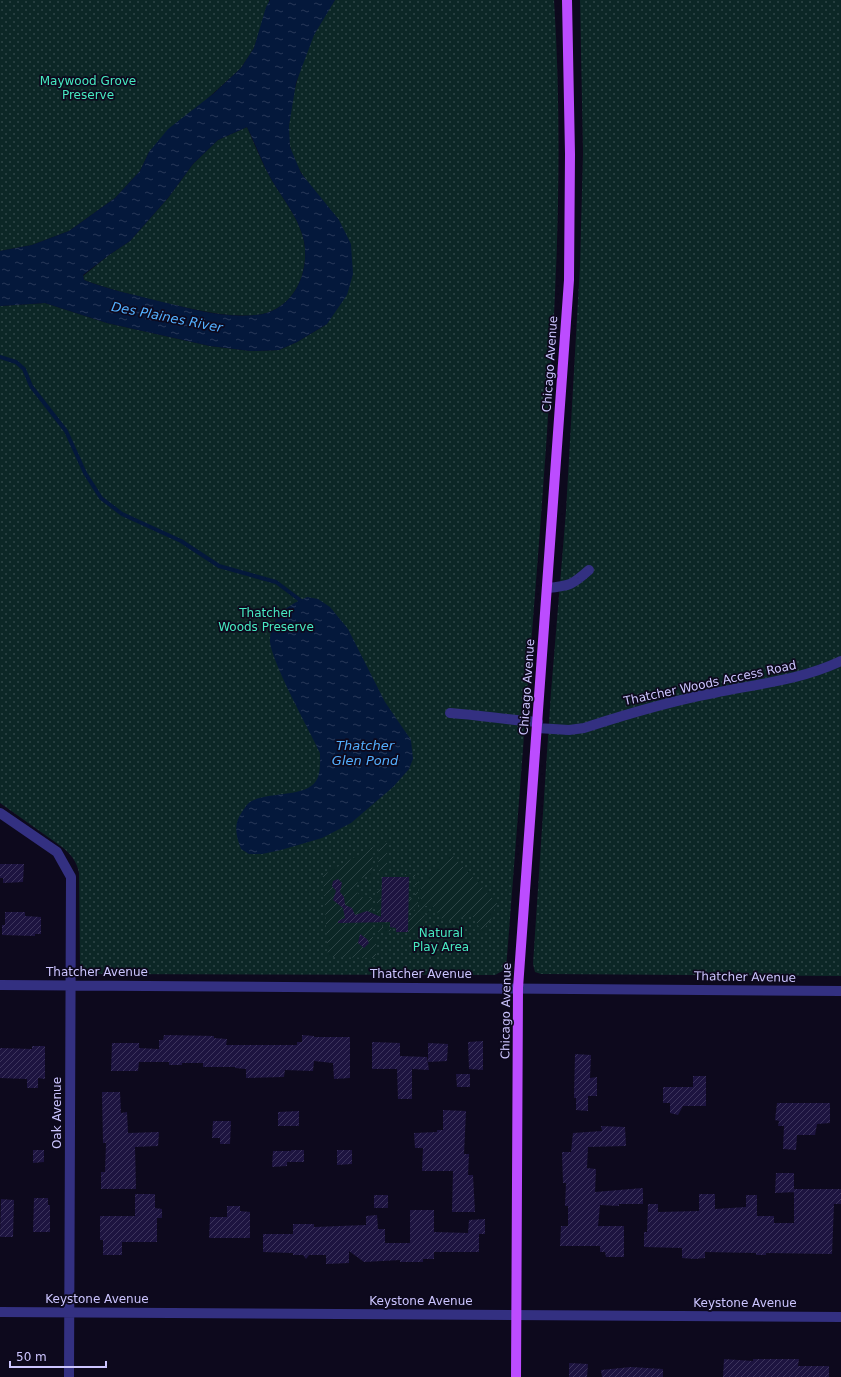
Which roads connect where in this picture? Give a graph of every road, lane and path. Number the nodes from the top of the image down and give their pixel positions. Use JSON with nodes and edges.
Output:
{"nodes":[{"id":1,"x":567,"y":0,"type":"edge"},
{"id":2,"x":589,"y":570,"type":"dead end"},
{"id":3,"x":547,"y":588,"type":"junction"},
{"id":4,"x":841,"y":661,"type":"edge"},
{"id":5,"x":450,"y":713,"type":"dead end"},
{"id":6,"x":537,"y":725,"type":"junction"},
{"id":7,"x":0,"y":813,"type":"edge"},
{"id":8,"x":0,"y":985,"type":"edge"},
{"id":9,"x":71,"y":985,"type":"junction"},
{"id":10,"x":518,"y":988,"type":"junction"},
{"id":11,"x":841,"y":991,"type":"edge"},
{"id":12,"x":0,"y":1312,"type":"edge"},
{"id":13,"x":69,"y":1312,"type":"junction"},
{"id":14,"x":516,"y":1315,"type":"junction"},
{"id":15,"x":841,"y":1316,"type":"edge"},
{"id":16,"x":69,"y":1377,"type":"edge"},
{"id":17,"x":516,"y":1377,"type":"edge"}],
"edges":[{"from":1,"to":3,"type":"main road","name":"Chicago Avenue"},
{"from":2,"to":3,"type":"street"},
{"from":3,"to":6,"type":"main road","name":"Chicago Avenue"},
{"from":4,"to":6,"type":"street","name":"Thatcher Woods Access Road"},
{"from":5,"to":6,"type":"street","name":"Thatcher Woods Access Road"},
{"from":6,"to":10,"type":"main road","name":"Chicago Avenue"},
{"from":7,"to":9,"type":"street","name":"Oak Avenue"},
{"from":8,"to":9,"type":"street","name":"Thatcher Avenue"},
{"from":9,"to":10,"type":"street","name":"Thatcher Avenue"},
{"from":9,"to":13,"type":"street","name":"Oak Avenue"},
{"from":10,"to":11,"type":"street","name":"Thatcher Avenue"},
{"from":10,"to":14,"type":"main road","name":"Chicago Avenue"},
{"from":12,"to":13,"type":"street","name":"Keystone Avenue"},
{"from":13,"to":14,"type":"street","name":"Keystone Avenue"},
{"from":13,"to":16,"type":"street","name":"Oak Avenue"},
{"from":14,"to":15,"type":"street","name":"Keystone Avenue"},
{"from":14,"to":17,"type":"main road","name":"Chicago Avenue"}]}
